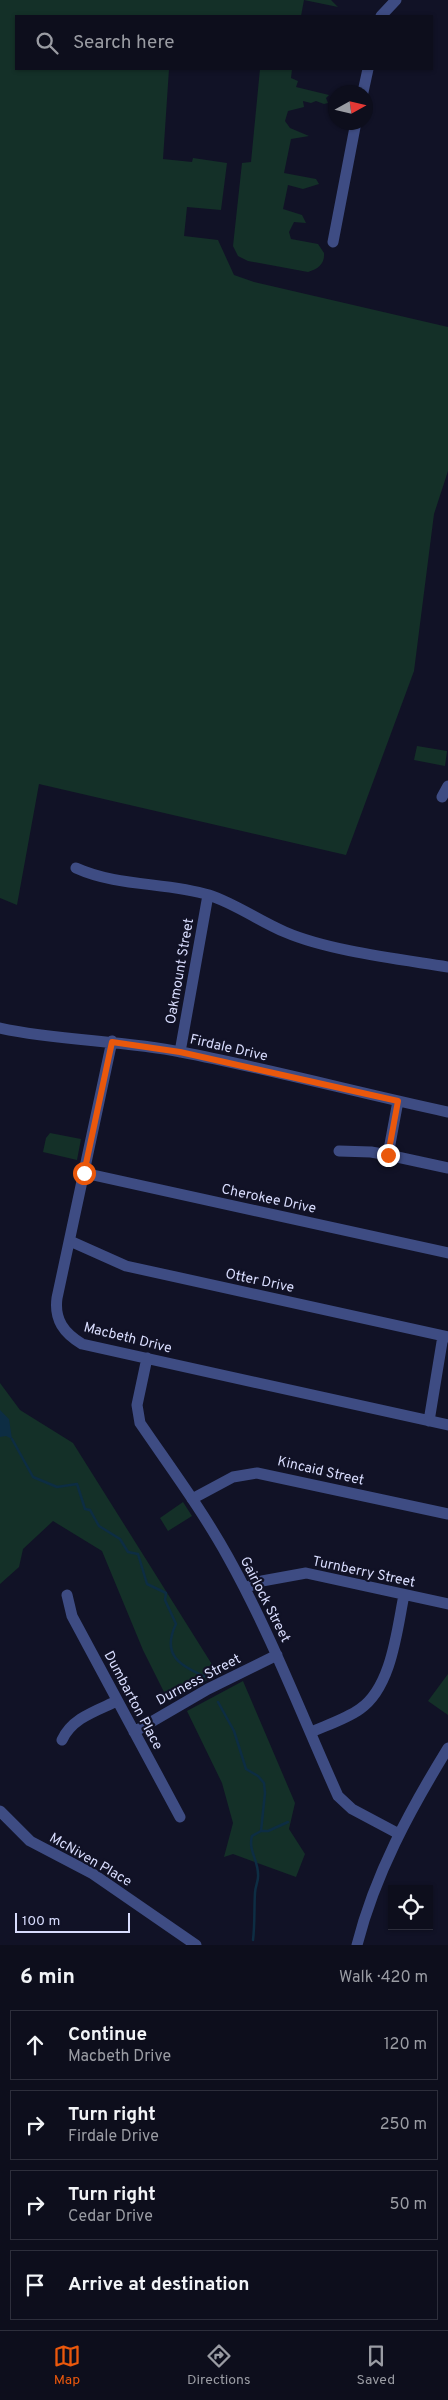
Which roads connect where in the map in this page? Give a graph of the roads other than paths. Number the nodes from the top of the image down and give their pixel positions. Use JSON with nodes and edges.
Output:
{"nodes":[{"id":1,"x":396,"y":0,"type":"edge"},
{"id":2,"x":382,"y":15,"type":"edge"},
{"id":3,"x":368,"y":70,"type":"edge"},
{"id":4,"x":365,"y":85,"type":"edge"},
{"id":5,"x":354,"y":130,"type":"edge"},
{"id":6,"x":333,"y":242,"type":"dead end"},
{"id":7,"x":448,"y":786,"type":"edge"},
{"id":8,"x":442,"y":797,"type":"dead end"},
{"id":9,"x":76,"y":868,"type":"dead end"},
{"id":10,"x":208,"y":895,"type":"junction"},
{"id":11,"x":448,"y":966,"type":"edge"},
{"id":12,"x":0,"y":1028,"type":"edge"},
{"id":13,"x":112,"y":1042,"type":"junction"},
{"id":14,"x":180,"y":1052,"type":"junction"},
{"id":15,"x":398,"y":1101,"type":"junction"},
{"id":16,"x":448,"y":1112,"type":"edge"},
{"id":17,"x":339,"y":1151,"type":"dead end"},
{"id":18,"x":388,"y":1155,"type":"junction"},
{"id":19,"x":448,"y":1168,"type":"edge"},
{"id":20,"x":84,"y":1173,"type":"junction"},
{"id":21,"x":70,"y":1241,"type":"junction"},
{"id":22,"x":448,"y":1253,"type":"edge"},
{"id":23,"x":446,"y":1336,"type":"edge"},
{"id":24,"x":147,"y":1358,"type":"junction"},
{"id":25,"x":429,"y":1421,"type":"junction"},
{"id":26,"x":448,"y":1425,"type":"edge"},
{"id":27,"x":192,"y":1499,"type":"junction"},
{"id":28,"x":448,"y":1514,"type":"edge"},
{"id":29,"x":245,"y":1588,"type":"junction"},
{"id":30,"x":67,"y":1595,"type":"dead end"},
{"id":31,"x":404,"y":1595,"type":"junction"},
{"id":32,"x":448,"y":1604,"type":"edge"},
{"id":33,"x":277,"y":1655,"type":"junction"},
{"id":34,"x":117,"y":1701,"type":"junction"},
{"id":35,"x":134,"y":1732,"type":"junction"},
{"id":36,"x":311,"y":1732,"type":"junction"},
{"id":37,"x":62,"y":1740,"type":"dead end"},
{"id":38,"x":448,"y":1748,"type":"edge"},
{"id":39,"x":0,"y":1811,"type":"edge"},
{"id":40,"x":180,"y":1817,"type":"dead end"},
{"id":41,"x":399,"y":1834,"type":"junction"},
{"id":42,"x":196,"y":1945,"type":"edge"},
{"id":43,"x":357,"y":1945,"type":"edge"}],
"edges":[{"from":1,"to":2,"type":"street"},
{"from":3,"to":4,"type":"street"},
{"from":5,"to":6,"type":"street"},
{"from":7,"to":8,"type":"street"},
{"from":9,"to":10,"type":"street"},
{"from":10,"to":11,"type":"street"},
{"from":10,"to":14,"type":"street","name":"Oakmount Street"},
{"from":12,"to":13,"type":"street","name":"Firdale Drive"},
{"from":13,"to":14,"type":"street","name":"Firdale Drive"},
{"from":13,"to":20,"type":"street","name":"Macbeth Drive"},
{"from":14,"to":15,"type":"street","name":"Firdale Drive"},
{"from":15,"to":16,"type":"street","name":"Firdale Drive"},
{"from":15,"to":18,"type":"street"},
{"from":17,"to":18,"type":"street"},
{"from":18,"to":19,"type":"street"},
{"from":20,"to":21,"type":"street","name":"Macbeth Drive"},
{"from":20,"to":22,"type":"street","name":"Cherokee Drive"},
{"from":21,"to":23,"type":"street","name":"Otter Drive"},
{"from":21,"to":24,"type":"street","name":"Macbeth Drive"},
{"from":23,"to":25,"type":"street"},
{"from":24,"to":25,"type":"street","name":"Macbeth Drive"},
{"from":24,"to":27,"type":"street","name":"Gairlock Street"},
{"from":25,"to":26,"type":"street","name":"Macbeth Drive"},
{"from":27,"to":28,"type":"street","name":"Kincaid Street"},
{"from":27,"to":29,"type":"street","name":"Gairlock Street"},
{"from":29,"to":31,"type":"street","name":"Turnberry Street"},
{"from":29,"to":33,"type":"street","name":"Gairlock Street"},
{"from":30,"to":34,"type":"street","name":"Dumbarton Place"},
{"from":31,"to":32,"type":"street","name":"Turnberry Street"},
{"from":31,"to":36,"type":"street"},
{"from":33,"to":35,"type":"street","name":"Durness Street"},
{"from":33,"to":36,"type":"street","name":"Gairlock Street"},
{"from":34,"to":35,"type":"street","name":"Dumbarton Place"},
{"from":34,"to":37,"type":"street"},
{"from":35,"to":40,"type":"street","name":"Dumbarton Place"},
{"from":36,"to":41,"type":"street","name":"Gairlock Street"},
{"from":38,"to":41,"type":"street"},
{"from":39,"to":42,"type":"street","name":"McNiven Place"},
{"from":41,"to":43,"type":"street"}]}
